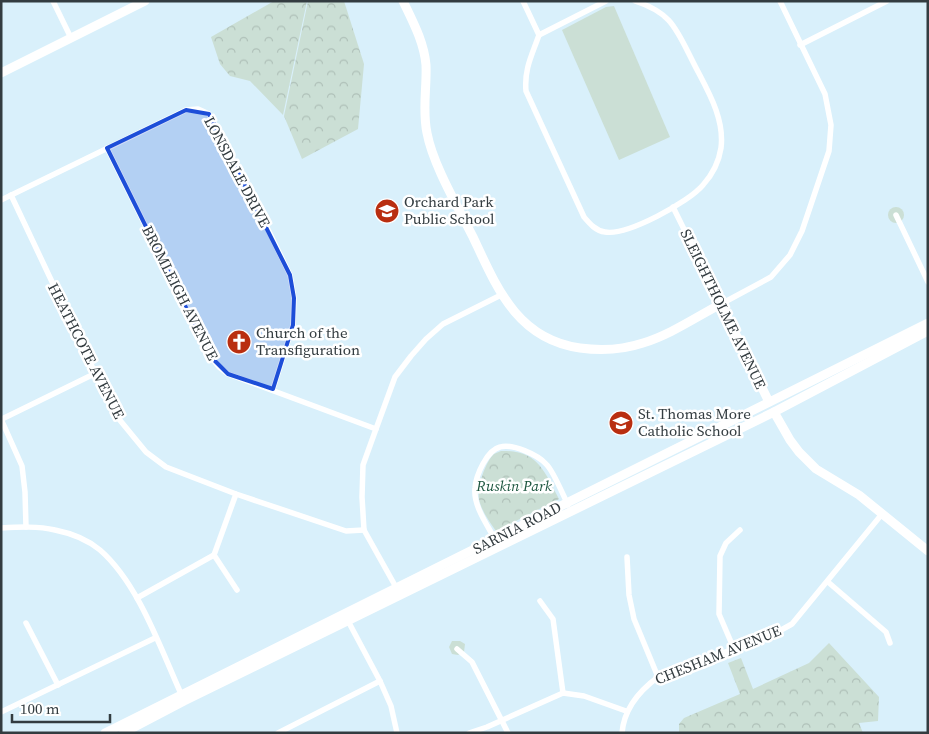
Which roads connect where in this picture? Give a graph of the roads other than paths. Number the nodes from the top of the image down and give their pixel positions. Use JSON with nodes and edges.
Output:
{"nodes":[{"id":1,"x":53,"y":1,"type":"edge"},
{"id":2,"x":145,"y":1,"type":"edge"},
{"id":3,"x":403,"y":1,"type":"edge"},
{"id":4,"x":523,"y":1,"type":"edge"},
{"id":5,"x":606,"y":1,"type":"edge"},
{"id":6,"x":635,"y":1,"type":"edge"},
{"id":7,"x":780,"y":1,"type":"edge"},
{"id":8,"x":886,"y":1,"type":"edge"},
{"id":9,"x":539,"y":35,"type":"junction"},
{"id":10,"x":71,"y":38,"type":"junction"},
{"id":11,"x":800,"y":45,"type":"junction"},
{"id":12,"x":1,"y":73,"type":"edge"},
{"id":13,"x":107,"y":148,"type":"junction"},
{"id":14,"x":11,"y":196,"type":"junction"},
{"id":15,"x":1,"y":200,"type":"edge"},
{"id":16,"x":673,"y":207,"type":"junction"},
{"id":17,"x":896,"y":215,"type":"dead end"},
{"id":18,"x":928,"y":282,"type":"edge"},
{"id":19,"x":501,"y":294,"type":"junction"},
{"id":20,"x":721,"y":304,"type":"junction"},
{"id":21,"x":928,"y":323,"type":"edge"},
{"id":22,"x":928,"y":331,"type":"edge"},
{"id":23,"x":94,"y":374,"type":"junction"},
{"id":24,"x":273,"y":390,"type":"junction"},
{"id":25,"x":769,"y":402,"type":"junction"},
{"id":26,"x":774,"y":412,"type":"junction"},
{"id":27,"x":2,"y":419,"type":"edge"},
{"id":28,"x":376,"y":428,"type":"junction"},
{"id":29,"x":236,"y":494,"type":"junction"},
{"id":30,"x":569,"y":507,"type":"junction"},
{"id":31,"x":882,"y":514,"type":"junction"},
{"id":32,"x":26,"y":527,"type":"junction"},
{"id":33,"x":1,"y":528,"type":"edge"},
{"id":34,"x":364,"y":530,"type":"junction"},
{"id":35,"x":740,"y":530,"type":"dead end"},
{"id":36,"x":495,"y":539,"type":"junction"},
{"id":37,"x":499,"y":548,"type":"junction"},
{"id":38,"x":928,"y":551,"type":"edge"},
{"id":39,"x":214,"y":555,"type":"junction"},
{"id":40,"x":627,"y":557,"type":"dead end"},
{"id":41,"x":828,"y":582,"type":"junction"},
{"id":42,"x":397,"y":588,"type":"junction"},
{"id":43,"x":237,"y":590,"type":"dead end"},
{"id":44,"x":137,"y":598,"type":"junction"},
{"id":45,"x":540,"y":601,"type":"dead end"},
{"id":46,"x":346,"y":618,"type":"junction"},
{"id":47,"x":26,"y":624,"type":"dead end"},
{"id":48,"x":155,"y":638,"type":"junction"},
{"id":49,"x":890,"y":644,"type":"dead end"},
{"id":50,"x":457,"y":648,"type":"dead end"},
{"id":51,"x":734,"y":649,"type":"junction"},
{"id":52,"x":658,"y":677,"type":"junction"},
{"id":53,"x":380,"y":681,"type":"junction"},
{"id":54,"x":58,"y":686,"type":"junction"},
{"id":55,"x":563,"y":693,"type":"junction"},
{"id":56,"x":183,"y":698,"type":"junction"},
{"id":57,"x":1,"y":712,"type":"edge"},
{"id":58,"x":626,"y":712,"type":"junction"},
{"id":59,"x":502,"y":720,"type":"junction"},
{"id":60,"x":105,"y":733,"type":"edge"},
{"id":61,"x":123,"y":733,"type":"edge"},
{"id":62,"x":278,"y":733,"type":"edge"},
{"id":63,"x":397,"y":733,"type":"edge"},
{"id":64,"x":469,"y":733,"type":"edge"},
{"id":65,"x":508,"y":733,"type":"edge"},
{"id":66,"x":622,"y":733,"type":"edge"}],
"edges":[{"from":1,"to":10,"type":"street"},
{"from":2,"to":10,"type":"main road"},
{"from":3,"to":19,"type":"main road"},
{"from":4,"to":9,"type":"street"},
{"from":5,"to":9,"type":"street"},
{"from":6,"to":16,"type":"street"},
{"from":7,"to":11,"type":"street"},
{"from":8,"to":11,"type":"street"},
{"from":9,"to":16,"type":"street"},
{"from":10,"to":12,"type":"main road"},
{"from":11,"to":20,"type":"street"},
{"from":13,"to":14,"type":"street","name":"LONSDALE DRIVE"},
{"from":13,"to":24,"type":"street","name":"BROMLEIGH AVENUE"},
{"from":13,"to":24,"type":"street","name":"LONSDALE DRIVE"},
{"from":14,"to":15,"type":"street","name":"LONSDALE DRIVE"},
{"from":14,"to":23,"type":"street","name":"HEATHCOTE AVENUE"},
{"from":16,"to":20,"type":"street","name":"SLEIGHTHOLME AVENUE"},
{"from":17,"to":18,"type":"street"},
{"from":19,"to":20,"type":"main road"},
{"from":19,"to":28,"type":"street"},
{"from":20,"to":25,"type":"main road","name":"SLEIGHTHOLME AVENUE"},
{"from":21,"to":25,"type":"main road","name":"SARNIA ROAD"},
{"from":22,"to":26,"type":"main road","name":"SARNIA ROAD"},
{"from":23,"to":27,"type":"street"},
{"from":23,"to":29,"type":"street","name":"HEATHCOTE AVENUE"},
{"from":24,"to":28,"type":"street","name":"BROMLEIGH AVENUE"},
{"from":25,"to":26,"type":"street","name":"SLEIGHTHOLME AVENUE"},
{"from":25,"to":30,"type":"main road","name":"SARNIA ROAD"},
{"from":26,"to":30,"type":"main road","name":"SARNIA ROAD"},
{"from":26,"to":31,"type":"main road"},
{"from":27,"to":32,"type":"street"},
{"from":28,"to":34,"type":"street"},
{"from":29,"to":34,"type":"street","name":"HEATHCOTE AVENUE"},
{"from":29,"to":39,"type":"street"},
{"from":30,"to":36,"type":"main road","name":"SARNIA ROAD"},
{"from":30,"to":36,"type":"street"},
{"from":30,"to":37,"type":"main road","name":"SARNIA ROAD"},
{"from":31,"to":38,"type":"main road"},
{"from":31,"to":41,"type":"street","name":"CHESHAM AVENUE"},
{"from":32,"to":33,"type":"street"},
{"from":32,"to":44,"type":"street"},
{"from":34,"to":42,"type":"street"},
{"from":35,"to":51,"type":"street"},
{"from":36,"to":37,"type":"street"},
{"from":36,"to":42,"type":"main road","name":"SARNIA ROAD"},
{"from":37,"to":46,"type":"main road","name":"SARNIA ROAD"},
{"from":39,"to":43,"type":"street"},
{"from":39,"to":44,"type":"street"},
{"from":40,"to":52,"type":"street"},
{"from":41,"to":49,"type":"street"},
{"from":41,"to":51,"type":"street","name":"CHESHAM AVENUE"},
{"from":42,"to":46,"type":"main road","name":"SARNIA ROAD"},
{"from":44,"to":48,"type":"street"},
{"from":45,"to":55,"type":"street"},
{"from":46,"to":53,"type":"street"},
{"from":46,"to":56,"type":"main road","name":"SARNIA ROAD"},
{"from":47,"to":54,"type":"street"},
{"from":48,"to":54,"type":"street"},
{"from":48,"to":56,"type":"street"},
{"from":50,"to":59,"type":"street"},
{"from":51,"to":52,"type":"street","name":"CHESHAM AVENUE"},
{"from":52,"to":58,"type":"street","name":"CHESHAM AVENUE"},
{"from":53,"to":62,"type":"street"},
{"from":53,"to":63,"type":"street"},
{"from":54,"to":57,"type":"street"},
{"from":55,"to":58,"type":"street"},
{"from":55,"to":59,"type":"street"},
{"from":56,"to":60,"type":"main road","name":"SARNIA ROAD"},
{"from":56,"to":61,"type":"main road","name":"SARNIA ROAD"},
{"from":58,"to":66,"type":"street","name":"CHESHAM AVENUE"},
{"from":59,"to":64,"type":"street"},
{"from":59,"to":65,"type":"street"}]}
